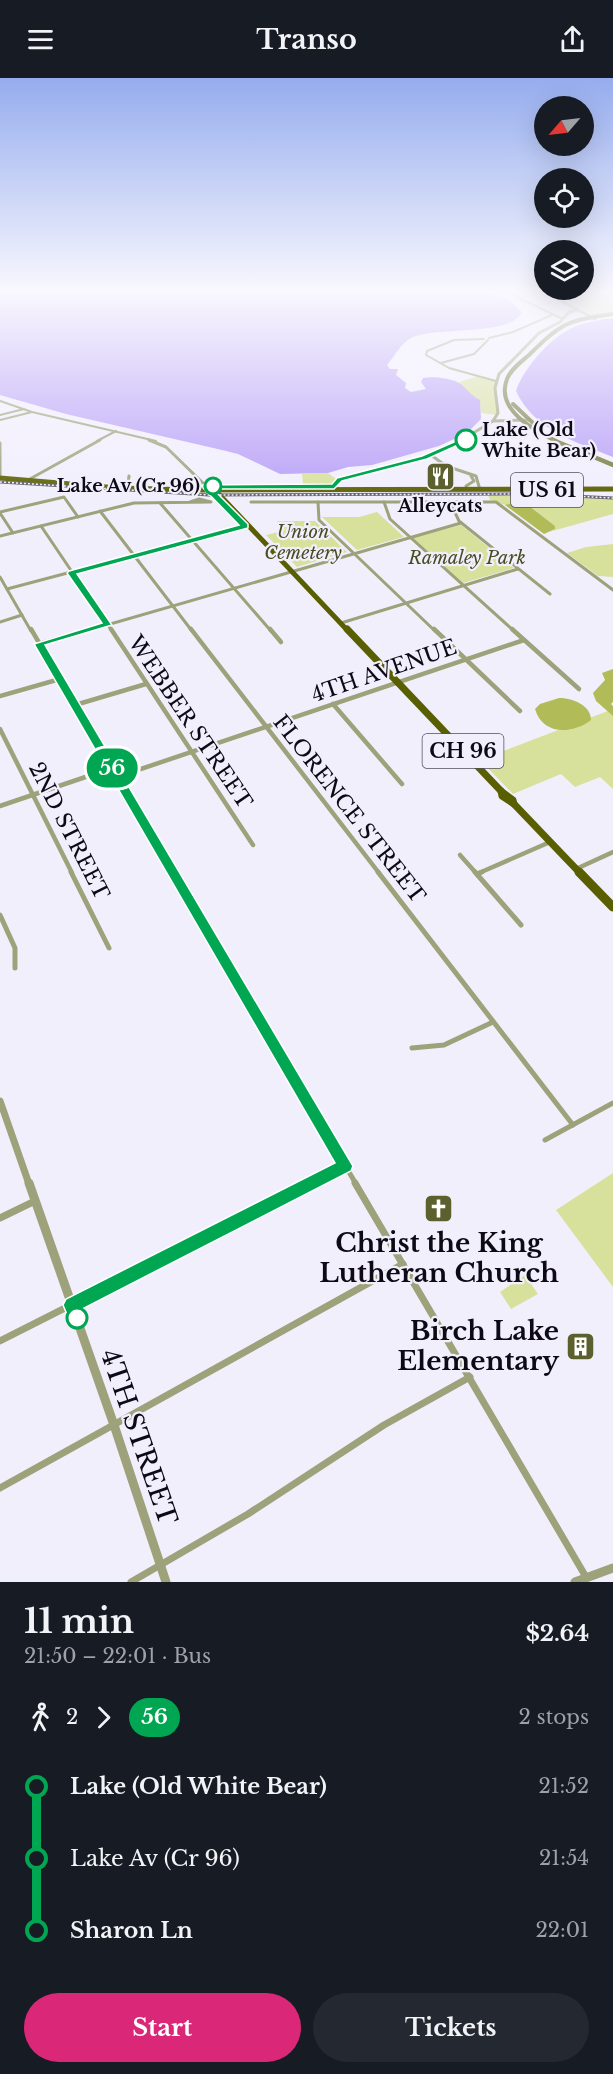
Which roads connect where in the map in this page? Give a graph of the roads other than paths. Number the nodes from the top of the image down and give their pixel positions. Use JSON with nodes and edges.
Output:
{"nodes":[{"id":1,"x":444,"y":363,"type":"edge"},
{"id":2,"x":510,"y":363,"type":"edge"},
{"id":3,"x":525,"y":363,"type":"edge"},
{"id":4,"x":440,"y":364,"type":"joint"},
{"id":5,"x":496,"y":381,"type":"junction"},
{"id":6,"x":0,"y":401,"type":"edge"},
{"id":7,"x":24,"y":409,"type":"junction"},
{"id":8,"x":33,"y":412,"type":"junction"},
{"id":9,"x":0,"y":417,"type":"edge"},
{"id":10,"x":524,"y":419,"type":"junction"},
{"id":11,"x":494,"y":420,"type":"junction"},
{"id":12,"x":116,"y":431,"type":"junction"},
{"id":13,"x":0,"y":443,"type":"edge"},
{"id":14,"x":431,"y":455,"type":"junction"},
{"id":15,"x":613,"y":464,"type":"edge"},
{"id":16,"x":466,"y":473,"type":"junction"},
{"id":17,"x":0,"y":476,"type":"edge"},
{"id":18,"x":129,"y":476,"type":"dead end"},
{"id":19,"x":31,"y":479,"type":"junction"},
{"id":20,"x":128,"y":484,"type":"junction"},
{"id":21,"x":466,"y":486,"type":"junction"},
{"id":22,"x":334,"y":487,"type":"junction"},
{"id":23,"x":210,"y":488,"type":"junction"},
{"id":24,"x":480,"y":488,"type":"junction"},
{"id":25,"x":611,"y":488,"type":"edge"},
{"id":26,"x":240,"y":491,"type":"junction"},
{"id":27,"x":226,"y":500,"type":"junction"},
{"id":28,"x":190,"y":502,"type":"junction"},
{"id":29,"x":251,"y":502,"type":"dead end"},
{"id":30,"x":318,"y":502,"type":"junction"},
{"id":31,"x":384,"y":502,"type":"junction"},
{"id":32,"x":450,"y":502,"type":"junction"},
{"id":33,"x":160,"y":503,"type":"junction"},
{"id":34,"x":100,"y":511,"type":"junction"},
{"id":35,"x":0,"y":512,"type":"edge"},
{"id":36,"x":78,"y":517,"type":"junction"},
{"id":37,"x":461,"y":523,"type":"junction"},
{"id":38,"x":41,"y":526,"type":"junction"},
{"id":39,"x":245,"y":526,"type":"junction"},
{"id":40,"x":13,"y":533,"type":"junction"},
{"id":41,"x":0,"y":536,"type":"edge"},
{"id":42,"x":258,"y":536,"type":"junction"},
{"id":43,"x":410,"y":538,"type":"junction"},
{"id":44,"x":193,"y":540,"type":"junction"},
{"id":45,"x":356,"y":554,"type":"junction"},
{"id":46,"x":134,"y":556,"type":"junction"},
{"id":47,"x":518,"y":568,"type":"junction"},
{"id":48,"x":292,"y":572,"type":"junction"},
{"id":49,"x":72,"y":573,"type":"junction"},
{"id":50,"x":0,"y":577,"type":"edge"},
{"id":51,"x":464,"y":585,"type":"junction"},
{"id":52,"x":234,"y":588,"type":"junction"},
{"id":53,"x":7,"y":589,"type":"junction"},
{"id":54,"x":613,"y":590,"type":"edge"},
{"id":55,"x":550,"y":594,"type":"dead end"},
{"id":56,"x":407,"y":603,"type":"junction"},
{"id":57,"x":172,"y":606,"type":"junction"},
{"id":58,"x":22,"y":615,"type":"junction"},
{"id":59,"x":0,"y":621,"type":"edge"},
{"id":60,"x":341,"y":623,"type":"junction"},
{"id":61,"x":107,"y":625,"type":"junction"},
{"id":62,"x":524,"y":639,"type":"junction"},
{"id":63,"x":281,"y":642,"type":"dead end"},
{"id":64,"x":39,"y":644,"type":"junction"},
{"id":65,"x":466,"y":659,"type":"junction"},
{"id":66,"x":60,"y":679,"type":"junction"},
{"id":67,"x":398,"y":682,"type":"junction"},
{"id":68,"x":146,"y":684,"type":"junction"},
{"id":69,"x":579,"y":689,"type":"dead end"},
{"id":70,"x":0,"y":696,"type":"edge"},
{"id":71,"x":333,"y":704,"type":"junction"},
{"id":72,"x":75,"y":705,"type":"junction"},
{"id":73,"x":520,"y":711,"type":"dead end"},
{"id":74,"x":265,"y":727,"type":"junction"},
{"id":75,"x":0,"y":729,"type":"edge"},
{"id":76,"x":193,"y":751,"type":"junction"},
{"id":77,"x":112,"y":768,"type":"junction"},
{"id":78,"x":117,"y":777,"type":"junction"},
{"id":79,"x":402,"y":784,"type":"dead end"},
{"id":80,"x":32,"y":795,"type":"junction"},
{"id":81,"x":0,"y":806,"type":"edge"},
{"id":82,"x":550,"y":843,"type":"junction"},
{"id":83,"x":253,"y":845,"type":"dead end"},
{"id":84,"x":613,"y":852,"type":"edge"},
{"id":85,"x":460,"y":855,"type":"dead end"},
{"id":86,"x":576,"y":869,"type":"junction"},
{"id":87,"x":477,"y":874,"type":"junction"},
{"id":88,"x":613,"y":908,"type":"edge"},
{"id":89,"x":0,"y":915,"type":"edge"},
{"id":90,"x":521,"y":925,"type":"dead end"},
{"id":91,"x":109,"y":948,"type":"dead end"},
{"id":92,"x":15,"y":968,"type":"dead end"},
{"id":93,"x":492,"y":1022,"type":"junction"},
{"id":94,"x":412,"y":1048,"type":"dead end"},
{"id":95,"x":0,"y":1101,"type":"edge"},
{"id":96,"x":613,"y":1103,"type":"edge"},
{"id":97,"x":2,"y":1112,"type":"edge"},
{"id":98,"x":573,"y":1125,"type":"junction"},
{"id":99,"x":545,"y":1140,"type":"dead end"},
{"id":100,"x":345,"y":1166,"type":"junction"},
{"id":101,"x":35,"y":1201,"type":"junction"},
{"id":102,"x":0,"y":1218,"type":"edge"},
{"id":103,"x":403,"y":1264,"type":"junction"},
{"id":104,"x":72,"y":1305,"type":"junction"},
{"id":105,"x":0,"y":1341,"type":"edge"},
{"id":106,"x":470,"y":1377,"type":"junction"},
{"id":107,"x":114,"y":1425,"type":"junction"},
{"id":108,"x":0,"y":1488,"type":"edge"},
{"id":109,"x":160,"y":1564,"type":"junction"},
{"id":110,"x":613,"y":1568,"type":"edge"},
{"id":111,"x":586,"y":1577,"type":"junction"},
{"id":112,"x":131,"y":1582,"type":"edge"},
{"id":113,"x":166,"y":1582,"type":"edge"},
{"id":114,"x":575,"y":1582,"type":"edge"}],
"edges":[{"from":1,"to":4,"type":"street"},
{"from":2,"to":5,"type":"street"},
{"from":3,"to":10,"type":"main road"},
{"from":4,"to":5,"type":"street"},
{"from":5,"to":11,"type":"street"},
{"from":6,"to":7,"type":"street"},
{"from":7,"to":8,"type":"street"},
{"from":7,"to":9,"type":"street"},
{"from":8,"to":9,"type":"street"},
{"from":8,"to":12,"type":"street"},
{"from":10,"to":11,"type":"street"},
{"from":10,"to":15,"type":"main road"},
{"from":11,"to":14,"type":"street"},
{"from":12,"to":19,"type":"street"},
{"from":12,"to":23,"type":"street"},
{"from":13,"to":17,"type":"street"},
{"from":14,"to":16,"type":"street"},
{"from":14,"to":22,"type":"street"},
{"from":16,"to":21,"type":"street"},
{"from":16,"to":24,"type":"street"},
{"from":17,"to":19,"type":"main road","number":"US 61"},
{"from":18,"to":20,"type":"street"},
{"from":19,"to":20,"type":"main road","number":"US 61"},
{"from":19,"to":23,"type":"main road","number":"US 61"},
{"from":20,"to":23,"type":"main road","number":"US 61"},
{"from":21,"to":22,"type":"main road","number":"US 61"},
{"from":21,"to":24,"type":"main road","number":"US 61"},
{"from":22,"to":23,"type":"main road","number":"US 61"},
{"from":23,"to":26,"type":"main road","number":"US 61"},
{"from":23,"to":27,"type":"main road"},
{"from":23,"to":39,"type":"main road","number":"CH 96"},
{"from":24,"to":25,"type":"main road","number":"US 61"},
{"from":24,"to":25,"type":"main road","number":"US 61"},
{"from":24,"to":26,"type":"main road","number":"US 61"},
{"from":26,"to":27,"type":"main road"},
{"from":27,"to":42,"type":"main road","number":"CH 96"},
{"from":28,"to":28,"type":"street"},
{"from":28,"to":33,"type":"street"},
{"from":29,"to":30,"type":"street"},
{"from":30,"to":31,"type":"street"},
{"from":30,"to":45,"type":"street"},
{"from":31,"to":32,"type":"street"},
{"from":31,"to":43,"type":"street"},
{"from":32,"to":37,"type":"street"},
{"from":32,"to":54,"type":"street"},
{"from":33,"to":34,"type":"street"},
{"from":33,"to":44,"type":"street"},
{"from":34,"to":36,"type":"street"},
{"from":34,"to":46,"type":"street","name":"FLORENCE STREET"},
{"from":35,"to":36,"type":"street"},
{"from":35,"to":40,"type":"street"},
{"from":36,"to":38,"type":"street"},
{"from":37,"to":43,"type":"street"},
{"from":37,"to":47,"type":"street"},
{"from":38,"to":40,"type":"street"},
{"from":38,"to":49,"type":"street","name":"WEBBER STREET"},
{"from":39,"to":42,"type":"main road","number":"CH 96"},
{"from":39,"to":44,"type":"street"},
{"from":40,"to":41,"type":"street"},
{"from":42,"to":48,"type":"main road","number":"CH 96"},
{"from":43,"to":45,"type":"street"},
{"from":43,"to":51,"type":"street"},
{"from":44,"to":46,"type":"street"},
{"from":44,"to":52,"type":"street"},
{"from":45,"to":48,"type":"street"},
{"from":45,"to":56,"type":"street"},
{"from":46,"to":49,"type":"street"},
{"from":46,"to":57,"type":"street","name":"FLORENCE STREET"},
{"from":47,"to":51,"type":"street"},
{"from":47,"to":55,"type":"street"},
{"from":48,"to":52,"type":"street"},
{"from":48,"to":60,"type":"main road","number":"CH 96"},
{"from":49,"to":53,"type":"street"},
{"from":49,"to":61,"type":"street","name":"WEBBER STREET"},
{"from":50,"to":53,"type":"street"},
{"from":51,"to":56,"type":"street"},
{"from":51,"to":62,"type":"street"},
{"from":52,"to":57,"type":"street"},
{"from":52,"to":63,"type":"street"},
{"from":53,"to":58,"type":"street"},
{"from":56,"to":60,"type":"street"},
{"from":56,"to":65,"type":"street"},
{"from":57,"to":61,"type":"street"},
{"from":57,"to":74,"type":"street","name":"FLORENCE STREET"},
{"from":58,"to":59,"type":"street"},
{"from":58,"to":64,"type":"street"},
{"from":60,"to":67,"type":"main road","number":"CH 96"},
{"from":61,"to":64,"type":"street"},
{"from":61,"to":68,"type":"street","name":"WEBBER STREET"},
{"from":62,"to":65,"type":"street","name":"4TH AVENUE"},
{"from":62,"to":69,"type":"street"},
{"from":64,"to":66,"type":"street"},
{"from":65,"to":67,"type":"street","name":"4TH AVENUE"},
{"from":65,"to":73,"type":"street"},
{"from":66,"to":70,"type":"street"},
{"from":66,"to":72,"type":"street"},
{"from":67,"to":71,"type":"street","name":"4TH AVENUE"},
{"from":67,"to":82,"type":"main road","number":"CH 96"},
{"from":68,"to":72,"type":"street"},
{"from":68,"to":76,"type":"street","name":"WEBBER STREET"},
{"from":71,"to":74,"type":"street","name":"4TH AVENUE"},
{"from":71,"to":79,"type":"street"},
{"from":72,"to":77,"type":"street"},
{"from":74,"to":76,"type":"street","name":"4TH AVENUE"},
{"from":74,"to":93,"type":"street","name":"FLORENCE STREET"},
{"from":75,"to":80,"type":"street","name":"2ND STREET"},
{"from":76,"to":78,"type":"street","name":"4TH AVENUE"},
{"from":76,"to":83,"type":"street","name":"WEBBER STREET"},
{"from":77,"to":78,"type":"street"},
{"from":77,"to":80,"type":"street"},
{"from":78,"to":100,"type":"street"},
{"from":80,"to":81,"type":"street"},
{"from":80,"to":91,"type":"street","name":"2ND STREET"},
{"from":82,"to":86,"type":"main road","number":"CH 96"},
{"from":82,"to":87,"type":"street"},
{"from":84,"to":86,"type":"street"},
{"from":85,"to":87,"type":"street"},
{"from":86,"to":88,"type":"main road","number":"CH 96"},
{"from":87,"to":90,"type":"street"},
{"from":89,"to":92,"type":"street"},
{"from":93,"to":94,"type":"street"},
{"from":93,"to":98,"type":"street","name":"FLORENCE STREET"},
{"from":95,"to":97,"type":"street","name":"4TH STREET"},
{"from":96,"to":98,"type":"street"},
{"from":97,"to":101,"type":"street","name":"4TH STREET"},
{"from":98,"to":99,"type":"street"},
{"from":100,"to":103,"type":"street"},
{"from":100,"to":104,"type":"street"},
{"from":101,"to":102,"type":"street"},
{"from":101,"to":104,"type":"street","name":"4TH STREET"},
{"from":103,"to":106,"type":"street"},
{"from":103,"to":107,"type":"street"},
{"from":104,"to":105,"type":"street"},
{"from":104,"to":107,"type":"street","name":"4TH STREET"},
{"from":106,"to":109,"type":"street"},
{"from":106,"to":111,"type":"street"},
{"from":107,"to":108,"type":"street"},
{"from":107,"to":109,"type":"street","name":"4TH STREET"},
{"from":109,"to":112,"type":"street"},
{"from":109,"to":113,"type":"street","name":"4TH STREET"},
{"from":110,"to":111,"type":"street"},
{"from":111,"to":114,"type":"street"}]}
